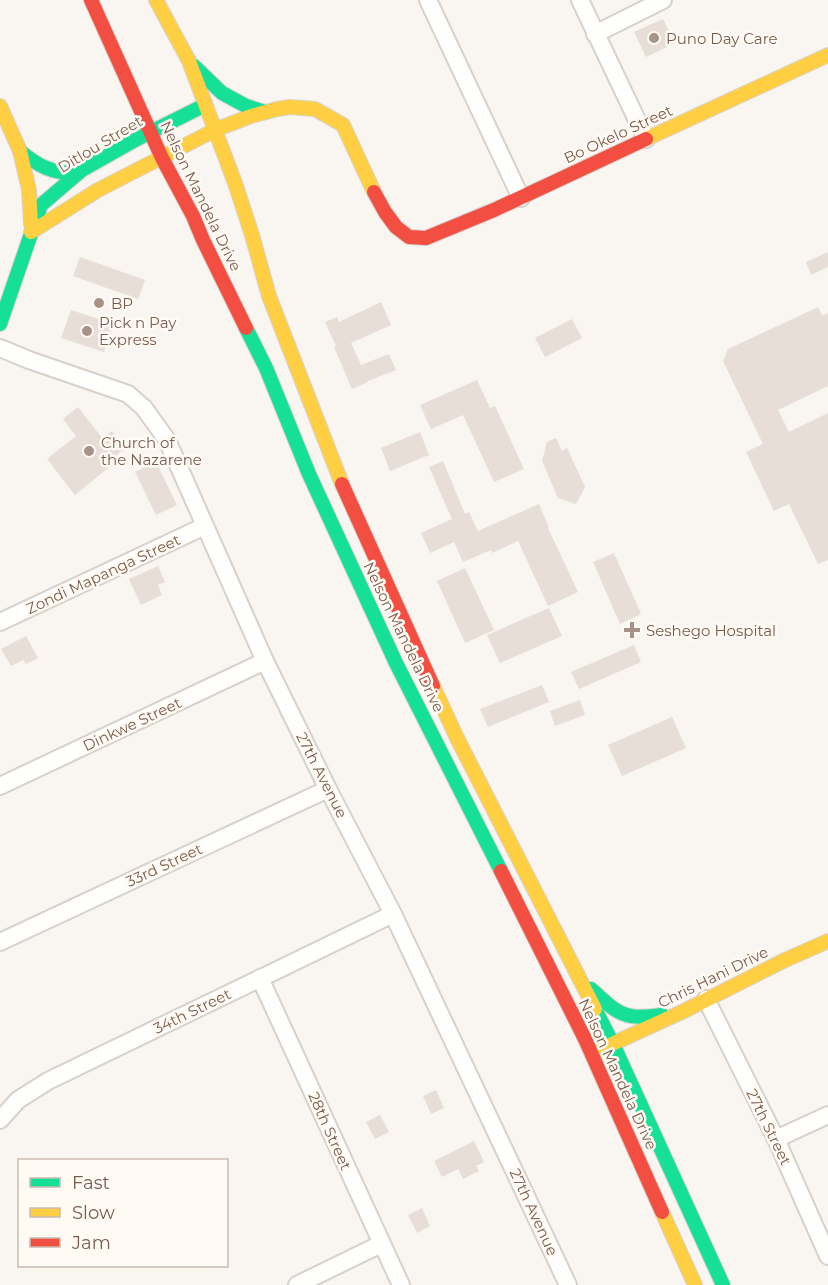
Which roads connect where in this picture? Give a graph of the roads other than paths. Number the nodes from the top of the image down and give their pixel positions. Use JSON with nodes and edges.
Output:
{"nodes":[{"id":1,"x":91,"y":0,"type":"edge"},
{"id":2,"x":156,"y":0,"type":"edge"},
{"id":3,"x":428,"y":0,"type":"edge"},
{"id":4,"x":580,"y":0,"type":"edge"},
{"id":5,"x":663,"y":0,"type":"edge"},
{"id":6,"x":595,"y":34,"type":"junction"},
{"id":7,"x":828,"y":55,"type":"edge"},
{"id":8,"x":189,"y":61,"type":"junction"},
{"id":9,"x":205,"y":105,"type":"junction"},
{"id":10,"x":0,"y":106,"type":"edge"},
{"id":11,"x":265,"y":111,"type":"junction"},
{"id":12,"x":215,"y":130,"type":"junction"},
{"id":13,"x":152,"y":132,"type":"junction"},
{"id":14,"x":646,"y":139,"type":"junction"},
{"id":15,"x":20,"y":151,"type":"junction"},
{"id":16,"x":162,"y":158,"type":"junction"},
{"id":17,"x":76,"y":174,"type":"junction"},
{"id":18,"x":521,"y":198,"type":"junction"},
{"id":19,"x":31,"y":232,"type":"junction"},
{"id":20,"x":0,"y":324,"type":"edge"},
{"id":21,"x":0,"y":348,"type":"edge"},
{"id":22,"x":205,"y":526,"type":"junction"},
{"id":23,"x":0,"y":622,"type":"edge"},
{"id":24,"x":265,"y":661,"type":"junction"},
{"id":25,"x":0,"y":786,"type":"edge"},
{"id":26,"x":328,"y":789,"type":"junction"},
{"id":27,"x":393,"y":914,"type":"junction"},
{"id":28,"x":828,"y":941,"type":"edge"},
{"id":29,"x":0,"y":942,"type":"edge"},
{"id":30,"x":260,"y":978,"type":"junction"},
{"id":31,"x":581,"y":980,"type":"junction"},
{"id":32,"x":706,"y":999,"type":"junction"},
{"id":33,"x":684,"y":1011,"type":"junction"},
{"id":34,"x":613,"y":1044,"type":"junction"},
{"id":35,"x":591,"y":1054,"type":"junction"},
{"id":36,"x":828,"y":1115,"type":"edge"},
{"id":37,"x":0,"y":1120,"type":"edge"},
{"id":38,"x":776,"y":1139,"type":"junction"},
{"id":39,"x":381,"y":1244,"type":"junction"},
{"id":40,"x":828,"y":1256,"type":"edge"},
{"id":41,"x":297,"y":1285,"type":"edge"},
{"id":42,"x":401,"y":1285,"type":"edge"},
{"id":43,"x":568,"y":1285,"type":"edge"},
{"id":44,"x":695,"y":1285,"type":"edge"},
{"id":45,"x":723,"y":1285,"type":"edge"}],
"edges":[{"from":1,"to":13,"type":"main road","name":"Nelson Mandela Drive"},
{"from":2,"to":8,"type":"main road","name":"Nelson Mandela Drive"},
{"from":3,"to":18,"type":"street"},
{"from":4,"to":6,"type":"street"},
{"from":5,"to":6,"type":"street"},
{"from":6,"to":14,"type":"street"},
{"from":7,"to":14,"type":"main road","name":"Bo Okelo Street"},
{"from":8,"to":9,"type":"main road","name":"Nelson Mandela Drive"},
{"from":8,"to":11,"type":"main road"},
{"from":9,"to":12,"type":"main road","name":"Nelson Mandela Drive"},
{"from":9,"to":13,"type":"main road","name":"Ditlou Street"},
{"from":10,"to":15,"type":"main road"},
{"from":11,"to":12,"type":"main road"},
{"from":11,"to":18,"type":"main road","name":"Bo Okelo Street"},
{"from":12,"to":16,"type":"main road"},
{"from":12,"to":31,"type":"main road","name":"Nelson Mandela Drive"},
{"from":13,"to":16,"type":"main road","name":"Nelson Mandela Drive"},
{"from":13,"to":17,"type":"main road","name":"Ditlou Street"},
{"from":14,"to":18,"type":"main road","name":"Bo Okelo Street"},
{"from":15,"to":17,"type":"main road"},
{"from":15,"to":19,"type":"main road"},
{"from":16,"to":19,"type":"main road"},
{"from":16,"to":35,"type":"main road","name":"Nelson Mandela Drive"},
{"from":17,"to":19,"type":"main road","name":"Ditlou Street"},
{"from":19,"to":20,"type":"main road","name":"Ditlou Street"},
{"from":21,"to":22,"type":"street","name":"27th Avenue"},
{"from":22,"to":23,"type":"street","name":"Zondi Mapanga Street"},
{"from":22,"to":24,"type":"street","name":"27th Avenue"},
{"from":24,"to":25,"type":"street","name":"Dinkwe Street"},
{"from":24,"to":26,"type":"street","name":"27th Avenue"},
{"from":26,"to":27,"type":"street","name":"27th Avenue"},
{"from":26,"to":29,"type":"street","name":"33rd Street"},
{"from":27,"to":30,"type":"street","name":"34th Street"},
{"from":27,"to":43,"type":"street","name":"27th Avenue"},
{"from":28,"to":32,"type":"main road","name":"Chris Hani Drive"},
{"from":30,"to":37,"type":"street","name":"34th Street"},
{"from":30,"to":39,"type":"street","name":"28th Street"},
{"from":31,"to":33,"type":"main road"},
{"from":31,"to":34,"type":"main road","name":"Nelson Mandela Drive"},
{"from":32,"to":33,"type":"main road","name":"Chris Hani Drive"},
{"from":32,"to":38,"type":"street","name":"27th Street"},
{"from":33,"to":34,"type":"main road","name":"Chris Hani Drive"},
{"from":34,"to":35,"type":"main road","name":"Chris Hani Drive"},
{"from":34,"to":45,"type":"main road","name":"Nelson Mandela Drive"},
{"from":35,"to":44,"type":"main road","name":"Nelson Mandela Drive"},
{"from":36,"to":38,"type":"street"},
{"from":38,"to":40,"type":"street","name":"27th Street"},
{"from":39,"to":41,"type":"street"},
{"from":39,"to":42,"type":"street","name":"28th Street"}]}
